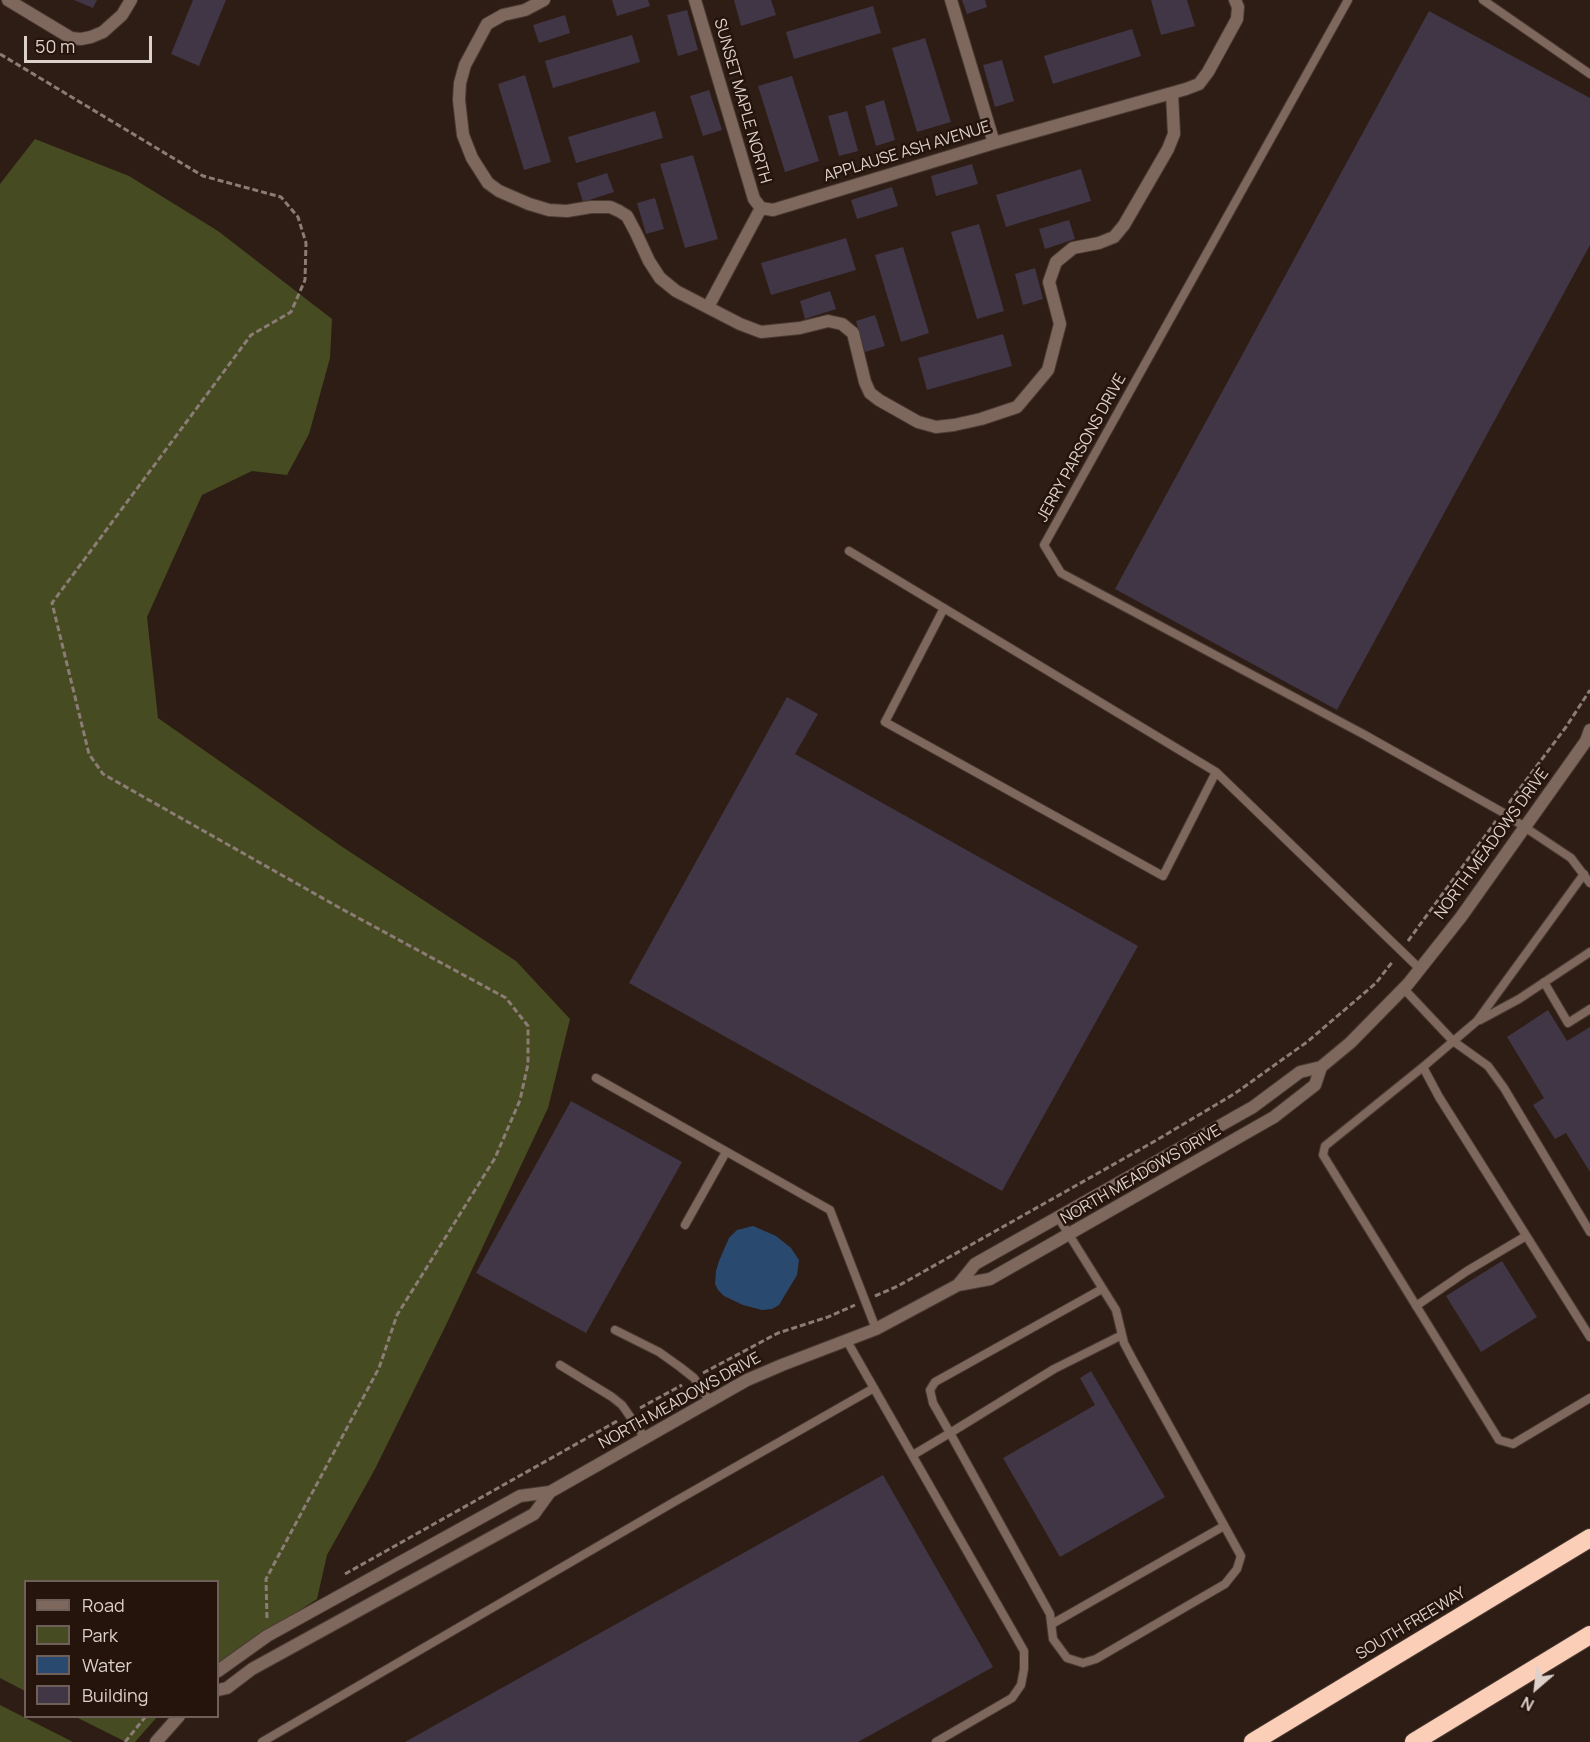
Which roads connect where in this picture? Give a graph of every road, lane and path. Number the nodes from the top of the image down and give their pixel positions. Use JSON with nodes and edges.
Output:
{"nodes":[{"id":1,"x":8,"y":0,"type":"edge"},
{"id":2,"x":131,"y":0,"type":"edge"},
{"id":3,"x":544,"y":0,"type":"edge"},
{"id":4,"x":695,"y":0,"type":"edge"},
{"id":5,"x":951,"y":0,"type":"edge"},
{"id":6,"x":1235,"y":0,"type":"edge"},
{"id":7,"x":1348,"y":0,"type":"edge"},
{"id":8,"x":1483,"y":0,"type":"edge"},
{"id":9,"x":0,"y":54,"type":"edge"},
{"id":10,"x":1590,"y":75,"type":"edge"},
{"id":11,"x":1172,"y":93,"type":"junction"},
{"id":12,"x":994,"y":143,"type":"junction"},
{"id":13,"x":761,"y":208,"type":"junction"},
{"id":14,"x":708,"y":307,"type":"junction"},
{"id":15,"x":849,"y":551,"type":"dead end"},
{"id":16,"x":944,"y":608,"type":"junction"},
{"id":17,"x":1590,"y":690,"type":"edge"},
{"id":18,"x":1589,"y":737,"type":"edge"},
{"id":19,"x":1216,"y":772,"type":"junction"},
{"id":20,"x":1502,"y":812,"type":"junction"},
{"id":21,"x":1525,"y":826,"type":"junction"},
{"id":22,"x":1584,"y":874,"type":"junction"},
{"id":23,"x":1590,"y":883,"type":"edge"},
{"id":24,"x":1401,"y":951,"type":"junction"},
{"id":25,"x":1590,"y":952,"type":"edge"},
{"id":26,"x":1420,"y":969,"type":"junction"},
{"id":27,"x":1544,"y":982,"type":"junction"},
{"id":28,"x":1404,"y":989,"type":"junction"},
{"id":29,"x":1590,"y":1009,"type":"edge"},
{"id":30,"x":1477,"y":1021,"type":"junction"},
{"id":31,"x":1453,"y":1041,"type":"junction"},
{"id":32,"x":1321,"y":1067,"type":"junction"},
{"id":33,"x":1423,"y":1067,"type":"junction"},
{"id":34,"x":596,"y":1078,"type":"dead end"},
{"id":35,"x":726,"y":1152,"type":"junction"},
{"id":36,"x":1058,"y":1217,"type":"junction"},
{"id":37,"x":685,"y":1225,"type":"dead end"},
{"id":38,"x":1590,"y":1232,"type":"edge"},
{"id":39,"x":1069,"y":1234,"type":"junction"},
{"id":40,"x":1526,"y":1236,"type":"junction"},
{"id":41,"x":958,"y":1285,"type":"junction"},
{"id":42,"x":1102,"y":1289,"type":"junction"},
{"id":43,"x":866,"y":1300,"type":"junction"},
{"id":44,"x":1416,"y":1306,"type":"junction"},
{"id":45,"x":876,"y":1329,"type":"junction"},
{"id":46,"x":615,"y":1330,"type":"dead end"},
{"id":47,"x":1122,"y":1335,"type":"junction"},
{"id":48,"x":1590,"y":1337,"type":"edge"},
{"id":49,"x":847,"y":1341,"type":"junction"},
{"id":50,"x":560,"y":1365,"type":"dead end"},
{"id":51,"x":694,"y":1378,"type":"junction"},
{"id":52,"x":874,"y":1388,"type":"junction"},
{"id":53,"x":1590,"y":1398,"type":"edge"},
{"id":54,"x":710,"y":1401,"type":"junction"},
{"id":55,"x":630,"y":1414,"type":"junction"},
{"id":56,"x":950,"y":1433,"type":"junction"},
{"id":57,"x":645,"y":1438,"type":"junction"},
{"id":58,"x":913,"y":1455,"type":"junction"},
{"id":59,"x":550,"y":1492,"type":"junction"},
{"id":60,"x":1224,"y":1526,"type":"junction"},
{"id":61,"x":1590,"y":1538,"type":"edge"},
{"id":62,"x":338,"y":1578,"type":"dead end"},
{"id":63,"x":277,"y":1613,"type":"dead end"},
{"id":64,"x":267,"y":1619,"type":"junction"},
{"id":65,"x":1052,"y":1624,"type":"junction"},
{"id":66,"x":1590,"y":1635,"type":"edge"},
{"id":67,"x":267,"y":1636,"type":"junction"},
{"id":68,"x":219,"y":1670,"type":"edge"},
{"id":69,"x":219,"y":1690,"type":"edge"},
{"id":70,"x":144,"y":1718,"type":"edge"},
{"id":71,"x":176,"y":1718,"type":"edge"},
{"id":72,"x":124,"y":1742,"type":"edge"},
{"id":73,"x":156,"y":1742,"type":"edge"},
{"id":74,"x":262,"y":1742,"type":"edge"},
{"id":75,"x":936,"y":1742,"type":"edge"},
{"id":76,"x":1253,"y":1742,"type":"edge"},
{"id":77,"x":1414,"y":1742,"type":"edge"}],
"edges":[{"from":1,"to":2,"type":"street"},
{"from":3,"to":14,"type":"street"},
{"from":4,"to":13,"type":"street","name":"SUNSET MAPLE NORTH"},
{"from":5,"to":12,"type":"street"},
{"from":6,"to":11,"type":"street","name":"APPLAUSE ASH AVENUE"},
{"from":7,"to":20,"type":"lane","name":"JERRY PARSONS DRIVE"},
{"from":8,"to":10,"type":"lane"},
{"from":9,"to":64,"type":"path"},
{"from":11,"to":12,"type":"street","name":"APPLAUSE ASH AVENUE"},
{"from":11,"to":14,"type":"street"},
{"from":12,"to":13,"type":"street","name":"APPLAUSE ASH AVENUE"},
{"from":13,"to":14,"type":"street"},
{"from":15,"to":16,"type":"lane"},
{"from":16,"to":19,"type":"lane"},
{"from":16,"to":19,"type":"lane"},
{"from":17,"to":20,"type":"path"},
{"from":18,"to":21,"type":"street","name":"NORTH MEADOWS DRIVE"},
{"from":19,"to":24,"type":"lane"},
{"from":20,"to":21,"type":"lane","name":"JERRY PARSONS DRIVE"},
{"from":20,"to":24,"type":"path"},
{"from":21,"to":22,"type":"lane","name":"JERRY PARSONS DRIVE"},
{"from":21,"to":26,"type":"street","name":"NORTH MEADOWS DRIVE"},
{"from":22,"to":23,"type":"lane","name":"JERRY PARSONS DRIVE"},
{"from":22,"to":30,"type":"lane"},
{"from":24,"to":26,"type":"lane"},
{"from":24,"to":43,"type":"path"},
{"from":25,"to":27,"type":"lane"},
{"from":26,"to":28,"type":"street","name":"NORTH MEADOWS DRIVE"},
{"from":27,"to":29,"type":"lane"},
{"from":27,"to":30,"type":"lane"},
{"from":28,"to":31,"type":"lane"},
{"from":28,"to":32,"type":"street","name":"NORTH MEADOWS DRIVE"},
{"from":30,"to":31,"type":"lane"},
{"from":31,"to":33,"type":"lane"},
{"from":31,"to":38,"type":"lane"},
{"from":32,"to":36,"type":"street","name":"NORTH MEADOWS DRIVE"},
{"from":32,"to":39,"type":"street","name":"NORTH MEADOWS DRIVE"},
{"from":33,"to":40,"type":"lane"},
{"from":33,"to":44,"type":"lane"},
{"from":34,"to":35,"type":"lane"},
{"from":35,"to":37,"type":"lane"},
{"from":35,"to":43,"type":"lane"},
{"from":36,"to":39,"type":"lane"},
{"from":36,"to":41,"type":"street","name":"NORTH MEADOWS DRIVE"},
{"from":39,"to":41,"type":"street","name":"NORTH MEADOWS DRIVE"},
{"from":39,"to":42,"type":"lane"},
{"from":40,"to":44,"type":"lane"},
{"from":40,"to":48,"type":"lane"},
{"from":41,"to":45,"type":"street","name":"NORTH MEADOWS DRIVE"},
{"from":42,"to":47,"type":"lane"},
{"from":42,"to":56,"type":"lane"},
{"from":43,"to":45,"type":"lane"},
{"from":43,"to":51,"type":"path"},
{"from":44,"to":53,"type":"lane"},
{"from":45,"to":49,"type":"street","name":"NORTH MEADOWS DRIVE"},
{"from":46,"to":51,"type":"lane"},
{"from":47,"to":56,"type":"lane"},
{"from":47,"to":60,"type":"lane"},
{"from":49,"to":52,"type":"lane"},
{"from":49,"to":54,"type":"street","name":"NORTH MEADOWS DRIVE"},
{"from":50,"to":55,"type":"lane"},
{"from":51,"to":54,"type":"lane"},
{"from":51,"to":55,"type":"path"},
{"from":52,"to":58,"type":"lane"},
{"from":52,"to":74,"type":"lane"},
{"from":54,"to":57,"type":"street","name":"NORTH MEADOWS DRIVE"},
{"from":55,"to":57,"type":"lane"},
{"from":55,"to":62,"type":"path"},
{"from":56,"to":58,"type":"lane"},
{"from":56,"to":65,"type":"lane"},
{"from":57,"to":59,"type":"street","name":"NORTH MEADOWS DRIVE"},
{"from":58,"to":75,"type":"lane"},
{"from":59,"to":67,"type":"street","name":"NORTH MEADOWS DRIVE"},
{"from":59,"to":69,"type":"street","name":"NORTH MEADOWS DRIVE"},
{"from":60,"to":65,"type":"lane"},
{"from":60,"to":65,"type":"lane"},
{"from":61,"to":76,"type":"highway","name":"SOUTH FREEWAY"},
{"from":63,"to":64,"type":"path"},
{"from":64,"to":67,"type":"path"},
{"from":66,"to":77,"type":"highway"},
{"from":67,"to":68,"type":"street","name":"NORTH MEADOWS DRIVE"},
{"from":70,"to":72,"type":"path"},
{"from":71,"to":73,"type":"street"}]}
